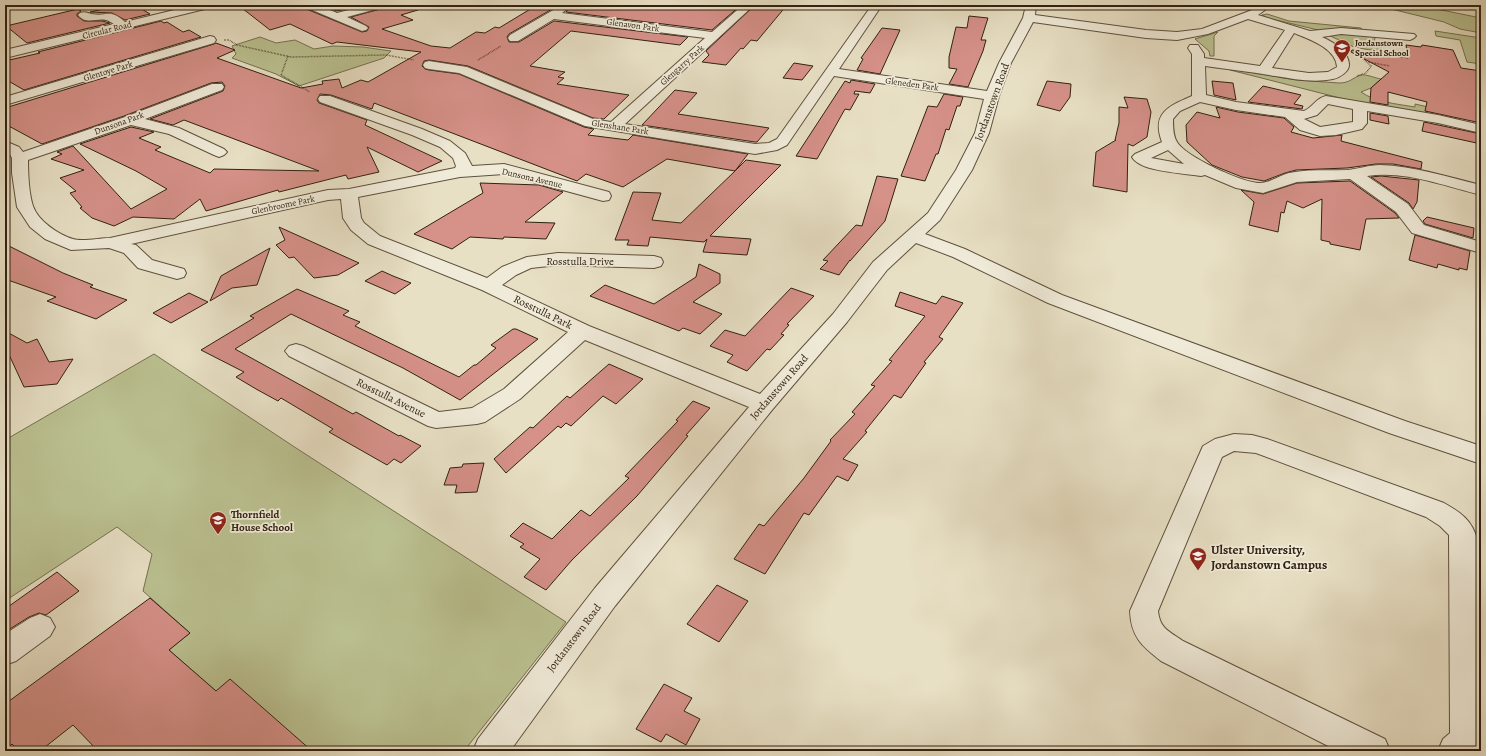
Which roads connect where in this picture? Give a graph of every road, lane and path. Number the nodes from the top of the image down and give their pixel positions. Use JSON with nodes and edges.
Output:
{"nodes":[{"id":1,"x":208,"y":5,"type":"edge"},
{"id":2,"x":309,"y":5,"type":"edge"},
{"id":3,"x":380,"y":5,"type":"edge"},
{"id":4,"x":568,"y":5,"type":"edge"},
{"id":5,"x":748,"y":5,"type":"edge"},
{"id":6,"x":877,"y":5,"type":"edge"},
{"id":7,"x":1266,"y":8,"type":"dead end"},
{"id":8,"x":86,"y":10,"type":"edge"},
{"id":9,"x":1030,"y":11,"type":"edge"},
{"id":10,"x":552,"y":15,"type":"junction"},
{"id":11,"x":1247,"y":15,"type":"junction"},
{"id":12,"x":165,"y":16,"type":"junction"},
{"id":13,"x":336,"y":17,"type":"junction"},
{"id":14,"x":178,"y":23,"type":"dead end"},
{"id":15,"x":124,"y":26,"type":"junction"},
{"id":16,"x":362,"y":28,"type":"dead end"},
{"id":17,"x":1291,"y":28,"type":"junction"},
{"id":18,"x":1309,"y":34,"type":"junction"},
{"id":19,"x":713,"y":36,"type":"junction"},
{"id":20,"x":1176,"y":36,"type":"junction"},
{"id":21,"x":1410,"y":36,"type":"dead end"},
{"id":22,"x":514,"y":38,"type":"joint"},
{"id":23,"x":210,"y":40,"type":"joint"},
{"id":24,"x":5,"y":54,"type":"edge"},
{"id":25,"x":288,"y":56,"type":"junction"},
{"id":26,"x":1198,"y":61,"type":"junction"},
{"id":27,"x":1368,"y":62,"type":"dead end"},
{"id":28,"x":429,"y":65,"type":"joint"},
{"id":29,"x":1390,"y":66,"type":"dead end"},
{"id":30,"x":462,"y":70,"type":"junction"},
{"id":31,"x":1264,"y":70,"type":"junction"},
{"id":32,"x":831,"y":72,"type":"junction"},
{"id":33,"x":217,"y":87,"type":"dead end"},
{"id":34,"x":992,"y":96,"type":"junction"},
{"id":35,"x":1199,"y":98,"type":"junction"},
{"id":36,"x":325,"y":99,"type":"joint"},
{"id":37,"x":5,"y":101,"type":"edge"},
{"id":38,"x":1360,"y":106,"type":"junction"},
{"id":39,"x":1289,"y":113,"type":"junction"},
{"id":40,"x":130,"y":120,"type":"junction"},
{"id":41,"x":615,"y":126,"type":"junction"},
{"id":42,"x":1481,"y":129,"type":"edge"},
{"id":43,"x":1170,"y":144,"type":"junction"},
{"id":44,"x":5,"y":146,"type":"edge"},
{"id":45,"x":219,"y":152,"type":"dead end"},
{"id":46,"x":20,"y":158,"type":"junction"},
{"id":47,"x":1210,"y":171,"type":"junction"},
{"id":48,"x":460,"y":172,"type":"junction"},
{"id":49,"x":1353,"y":174,"type":"junction"},
{"id":50,"x":1481,"y":190,"type":"edge"},
{"id":51,"x":349,"y":194,"type":"junction"},
{"id":52,"x":603,"y":196,"type":"dead end"},
{"id":53,"x":912,"y":235,"type":"junction"},
{"id":54,"x":110,"y":243,"type":"junction"},
{"id":55,"x":1481,"y":248,"type":"edge"},
{"id":56,"x":654,"y":262,"type":"dead end"},
{"id":57,"x":177,"y":273,"type":"dead end"},
{"id":58,"x":489,"y":286,"type":"junction"},
{"id":59,"x":582,"y":331,"type":"junction"},
{"id":60,"x":296,"y":351,"type":"dead end"},
{"id":61,"x":764,"y":404,"type":"junction"},
{"id":62,"x":1481,"y":454,"type":"edge"},
{"id":63,"x":40,"y":627,"type":"dead end"},
{"id":64,"x":5,"y":651,"type":"edge"},
{"id":65,"x":490,"y":751,"type":"edge"},
{"id":66,"x":1374,"y":751,"type":"edge"},
{"id":67,"x":1455,"y":751,"type":"edge"}],
"edges":[{"from":1,"to":12,"type":"street","name":"Circular Road"},
{"from":2,"to":13,"type":"street"},
{"from":3,"to":13,"type":"street"},
{"from":4,"to":10,"type":"street"},
{"from":5,"to":19,"type":"street","name":"Glengarry Park"},
{"from":6,"to":32,"type":"street"},
{"from":7,"to":11,"type":"street"},
{"from":8,"to":15,"type":"street"},
{"from":9,"to":20,"type":"street"},
{"from":9,"to":34,"type":"street","name":"Jordanstown Road"},
{"from":10,"to":19,"type":"street","name":"Glenavon Park"},
{"from":10,"to":22,"type":"street"},
{"from":11,"to":17,"type":"street"},
{"from":11,"to":20,"type":"street"},
{"from":12,"to":14,"type":"street"},
{"from":12,"to":15,"type":"street","name":"Circular Road"},
{"from":13,"to":16,"type":"street"},
{"from":15,"to":24,"type":"street","name":"Circular Road"},
{"from":17,"to":18,"type":"street"},
{"from":17,"to":31,"type":"street"},
{"from":18,"to":21,"type":"street"},
{"from":18,"to":31,"type":"street"},
{"from":19,"to":41,"type":"street","name":"Glengarry Park"},
{"from":20,"to":26,"type":"street"},
{"from":22,"to":30,"type":"path"},
{"from":23,"to":25,"type":"path"},
{"from":23,"to":37,"type":"street","name":"Glentoye Park"},
{"from":25,"to":28,"type":"path"},
{"from":25,"to":36,"type":"path"},
{"from":26,"to":31,"type":"street"},
{"from":26,"to":35,"type":"street"},
{"from":27,"to":29,"type":"path"},
{"from":28,"to":30,"type":"street","name":"Glenshane Park"},
{"from":30,"to":41,"type":"street","name":"Glenshane Park"},
{"from":32,"to":34,"type":"street","name":"Gleneden Park"},
{"from":32,"to":41,"type":"street","name":"Glenshane Park"},
{"from":33,"to":40,"type":"street","name":"Dunsona Park"},
{"from":34,"to":53,"type":"street","name":"Jordanstown Road"},
{"from":35,"to":39,"type":"street"},
{"from":35,"to":43,"type":"street"},
{"from":36,"to":48,"type":"street"},
{"from":38,"to":39,"type":"street"},
{"from":38,"to":39,"type":"street"},
{"from":38,"to":42,"type":"street"},
{"from":40,"to":45,"type":"street"},
{"from":40,"to":46,"type":"street","name":"Dunsona Park"},
{"from":43,"to":47,"type":"street"},
{"from":43,"to":47,"type":"street"},
{"from":44,"to":46,"type":"street"},
{"from":46,"to":54,"type":"street","name":"Glenbroome Park"},
{"from":47,"to":49,"type":"street"},
{"from":48,"to":51,"type":"street","name":"Glenbroome Park"},
{"from":48,"to":52,"type":"street","name":"Dunsona Avenue"},
{"from":49,"to":50,"type":"street"},
{"from":49,"to":55,"type":"street"},
{"from":51,"to":54,"type":"street","name":"Glenbroome Park"},
{"from":51,"to":58,"type":"street","name":"Rosstulla Park"},
{"from":53,"to":61,"type":"street","name":"Jordanstown Road"},
{"from":53,"to":62,"type":"street"},
{"from":54,"to":57,"type":"street"},
{"from":56,"to":58,"type":"street","name":"Rosstulla Drive"},
{"from":58,"to":59,"type":"street","name":"Rosstulla Park"},
{"from":59,"to":60,"type":"street","name":"Rosstulla Avenue"},
{"from":59,"to":61,"type":"street","name":"Rosstulla Park"},
{"from":61,"to":65,"type":"street","name":"Jordanstown Road"},
{"from":63,"to":64,"type":"street"},
{"from":66,"to":67,"type":"street"}]}
